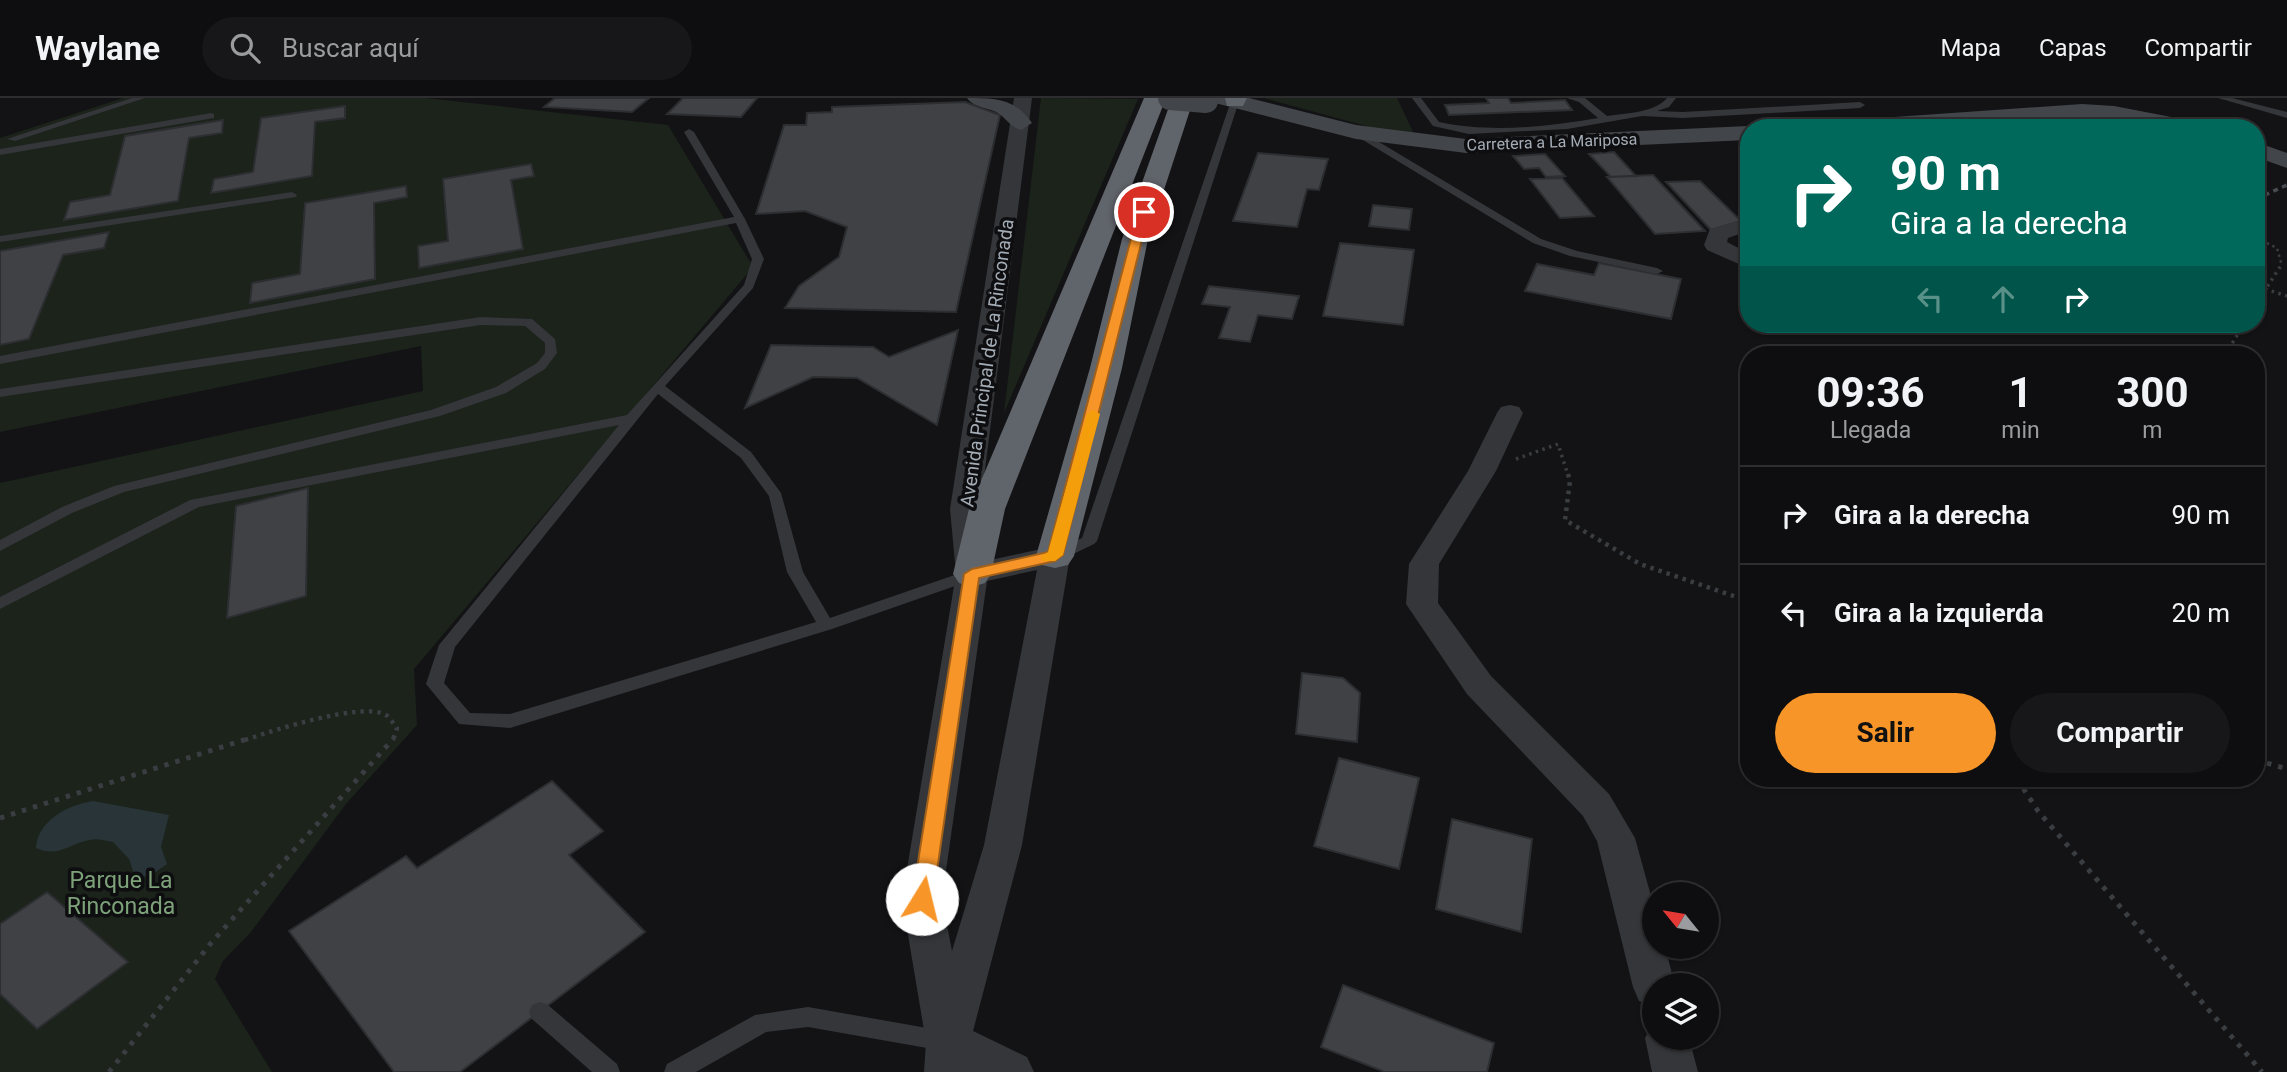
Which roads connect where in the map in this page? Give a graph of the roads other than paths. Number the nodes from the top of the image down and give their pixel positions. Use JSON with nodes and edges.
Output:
{"nodes":[{"id":1,"x":141,"y":98,"type":"edge"},
{"id":2,"x":978,"y":98,"type":"edge"},
{"id":3,"x":1023,"y":98,"type":"edge"},
{"id":4,"x":1155,"y":98,"type":"edge"},
{"id":5,"x":1170,"y":98,"type":"edge"},
{"id":6,"x":1416,"y":98,"type":"edge"},
{"id":7,"x":1571,"y":98,"type":"edge"},
{"id":8,"x":1672,"y":98,"type":"edge"},
{"id":9,"x":2222,"y":98,"type":"edge"},
{"id":10,"x":1216,"y":99,"type":"edge"},
{"id":11,"x":1860,"y":105,"type":"dead end"},
{"id":12,"x":1642,"y":113,"type":"junction"},
{"id":13,"x":2287,"y":115,"type":"edge"},
{"id":14,"x":211,"y":116,"type":"dead end"},
{"id":15,"x":1605,"y":119,"type":"junction"},
{"id":16,"x":1978,"y":119,"type":"edge"},
{"id":17,"x":2145,"y":119,"type":"edge"},
{"id":18,"x":1021,"y":123,"type":"junction"},
{"id":19,"x":689,"y":132,"type":"dead end"},
{"id":20,"x":1356,"y":132,"type":"junction"},
{"id":21,"x":1740,"y":133,"type":"edge"},
{"id":22,"x":0,"y":143,"type":"edge"},
{"id":23,"x":0,"y":152,"type":"edge"},
{"id":24,"x":2265,"y":152,"type":"edge"},
{"id":25,"x":2287,"y":161,"type":"edge"},
{"id":26,"x":292,"y":195,"type":"dead end"},
{"id":27,"x":740,"y":219,"type":"junction"},
{"id":28,"x":1740,"y":227,"type":"edge"},
{"id":29,"x":0,"y":239,"type":"edge"},
{"id":30,"x":1740,"y":257,"type":"edge"},
{"id":31,"x":1657,"y":271,"type":"dead end"},
{"id":32,"x":0,"y":360,"type":"edge"},
{"id":33,"x":657,"y":387,"type":"junction"},
{"id":34,"x":0,"y":393,"type":"edge"},
{"id":35,"x":1510,"y":413,"type":"dead end"},
{"id":36,"x":632,"y":418,"type":"junction"},
{"id":37,"x":0,"y":546,"type":"edge"},
{"id":38,"x":1055,"y":555,"type":"junction"},
{"id":39,"x":972,"y":574,"type":"junction"},
{"id":40,"x":0,"y":604,"type":"edge"},
{"id":41,"x":826,"y":625,"type":"junction"},
{"id":42,"x":1650,"y":973,"type":"edge"},
{"id":43,"x":540,"y":1012,"type":"dead end"},
{"id":44,"x":1670,"y":1050,"type":"edge"},
{"id":45,"x":942,"y":1062,"type":"edge"},
{"id":46,"x":609,"y":1072,"type":"edge"},
{"id":47,"x":675,"y":1072,"type":"edge"},
{"id":48,"x":1011,"y":1072,"type":"edge"},
{"id":49,"x":1675,"y":1072,"type":"edge"}],
"edges":[{"from":1,"to":22,"type":"lane"},
{"from":2,"to":18,"type":"street"},
{"from":3,"to":18,"type":"street","name":"Avenida Principal de La Rinconada"},
{"from":4,"to":39,"type":"highway"},
{"from":5,"to":10,"type":"street","name":"Carretera a La Mariposa","bridge":true},
{"from":6,"to":15,"type":"lane"},
{"from":7,"to":15,"type":"lane"},
{"from":8,"to":12,"type":"lane"},
{"from":9,"to":13,"type":"lane"},
{"from":10,"to":20,"type":"street","name":"Carretera a La Mariposa"},
{"from":10,"to":38,"type":"highway"},
{"from":10,"to":38,"type":"lane"},
{"from":11,"to":12,"type":"lane"},
{"from":12,"to":15,"type":"lane"},
{"from":14,"to":23,"type":"lane"},
{"from":16,"to":17,"type":"street"},
{"from":18,"to":39,"type":"street","name":"Avenida Principal de La Rinconada"},
{"from":19,"to":27,"type":"lane"},
{"from":20,"to":21,"type":"street","name":"Carretera a La Mariposa"},
{"from":20,"to":31,"type":"lane"},
{"from":24,"to":25,"type":"street"},
{"from":26,"to":29,"type":"lane"},
{"from":27,"to":32,"type":"lane"},
{"from":27,"to":33,"type":"lane"},
{"from":28,"to":30,"type":"street"},
{"from":33,"to":36,"type":"lane"},
{"from":33,"to":41,"type":"lane"},
{"from":34,"to":37,"type":"lane"},
{"from":35,"to":42,"type":"street"},
{"from":36,"to":40,"type":"lane"},
{"from":36,"to":41,"type":"lane"},
{"from":38,"to":39,"type":"street"},
{"from":38,"to":45,"type":"street"},
{"from":39,"to":41,"type":"lane"},
{"from":39,"to":45,"type":"street","name":"Avenida Principal de La Rinconada"},
{"from":43,"to":46,"type":"lane"},
{"from":44,"to":49,"type":"street"},
{"from":45,"to":47,"type":"lane"},
{"from":45,"to":48,"type":"street"}]}
